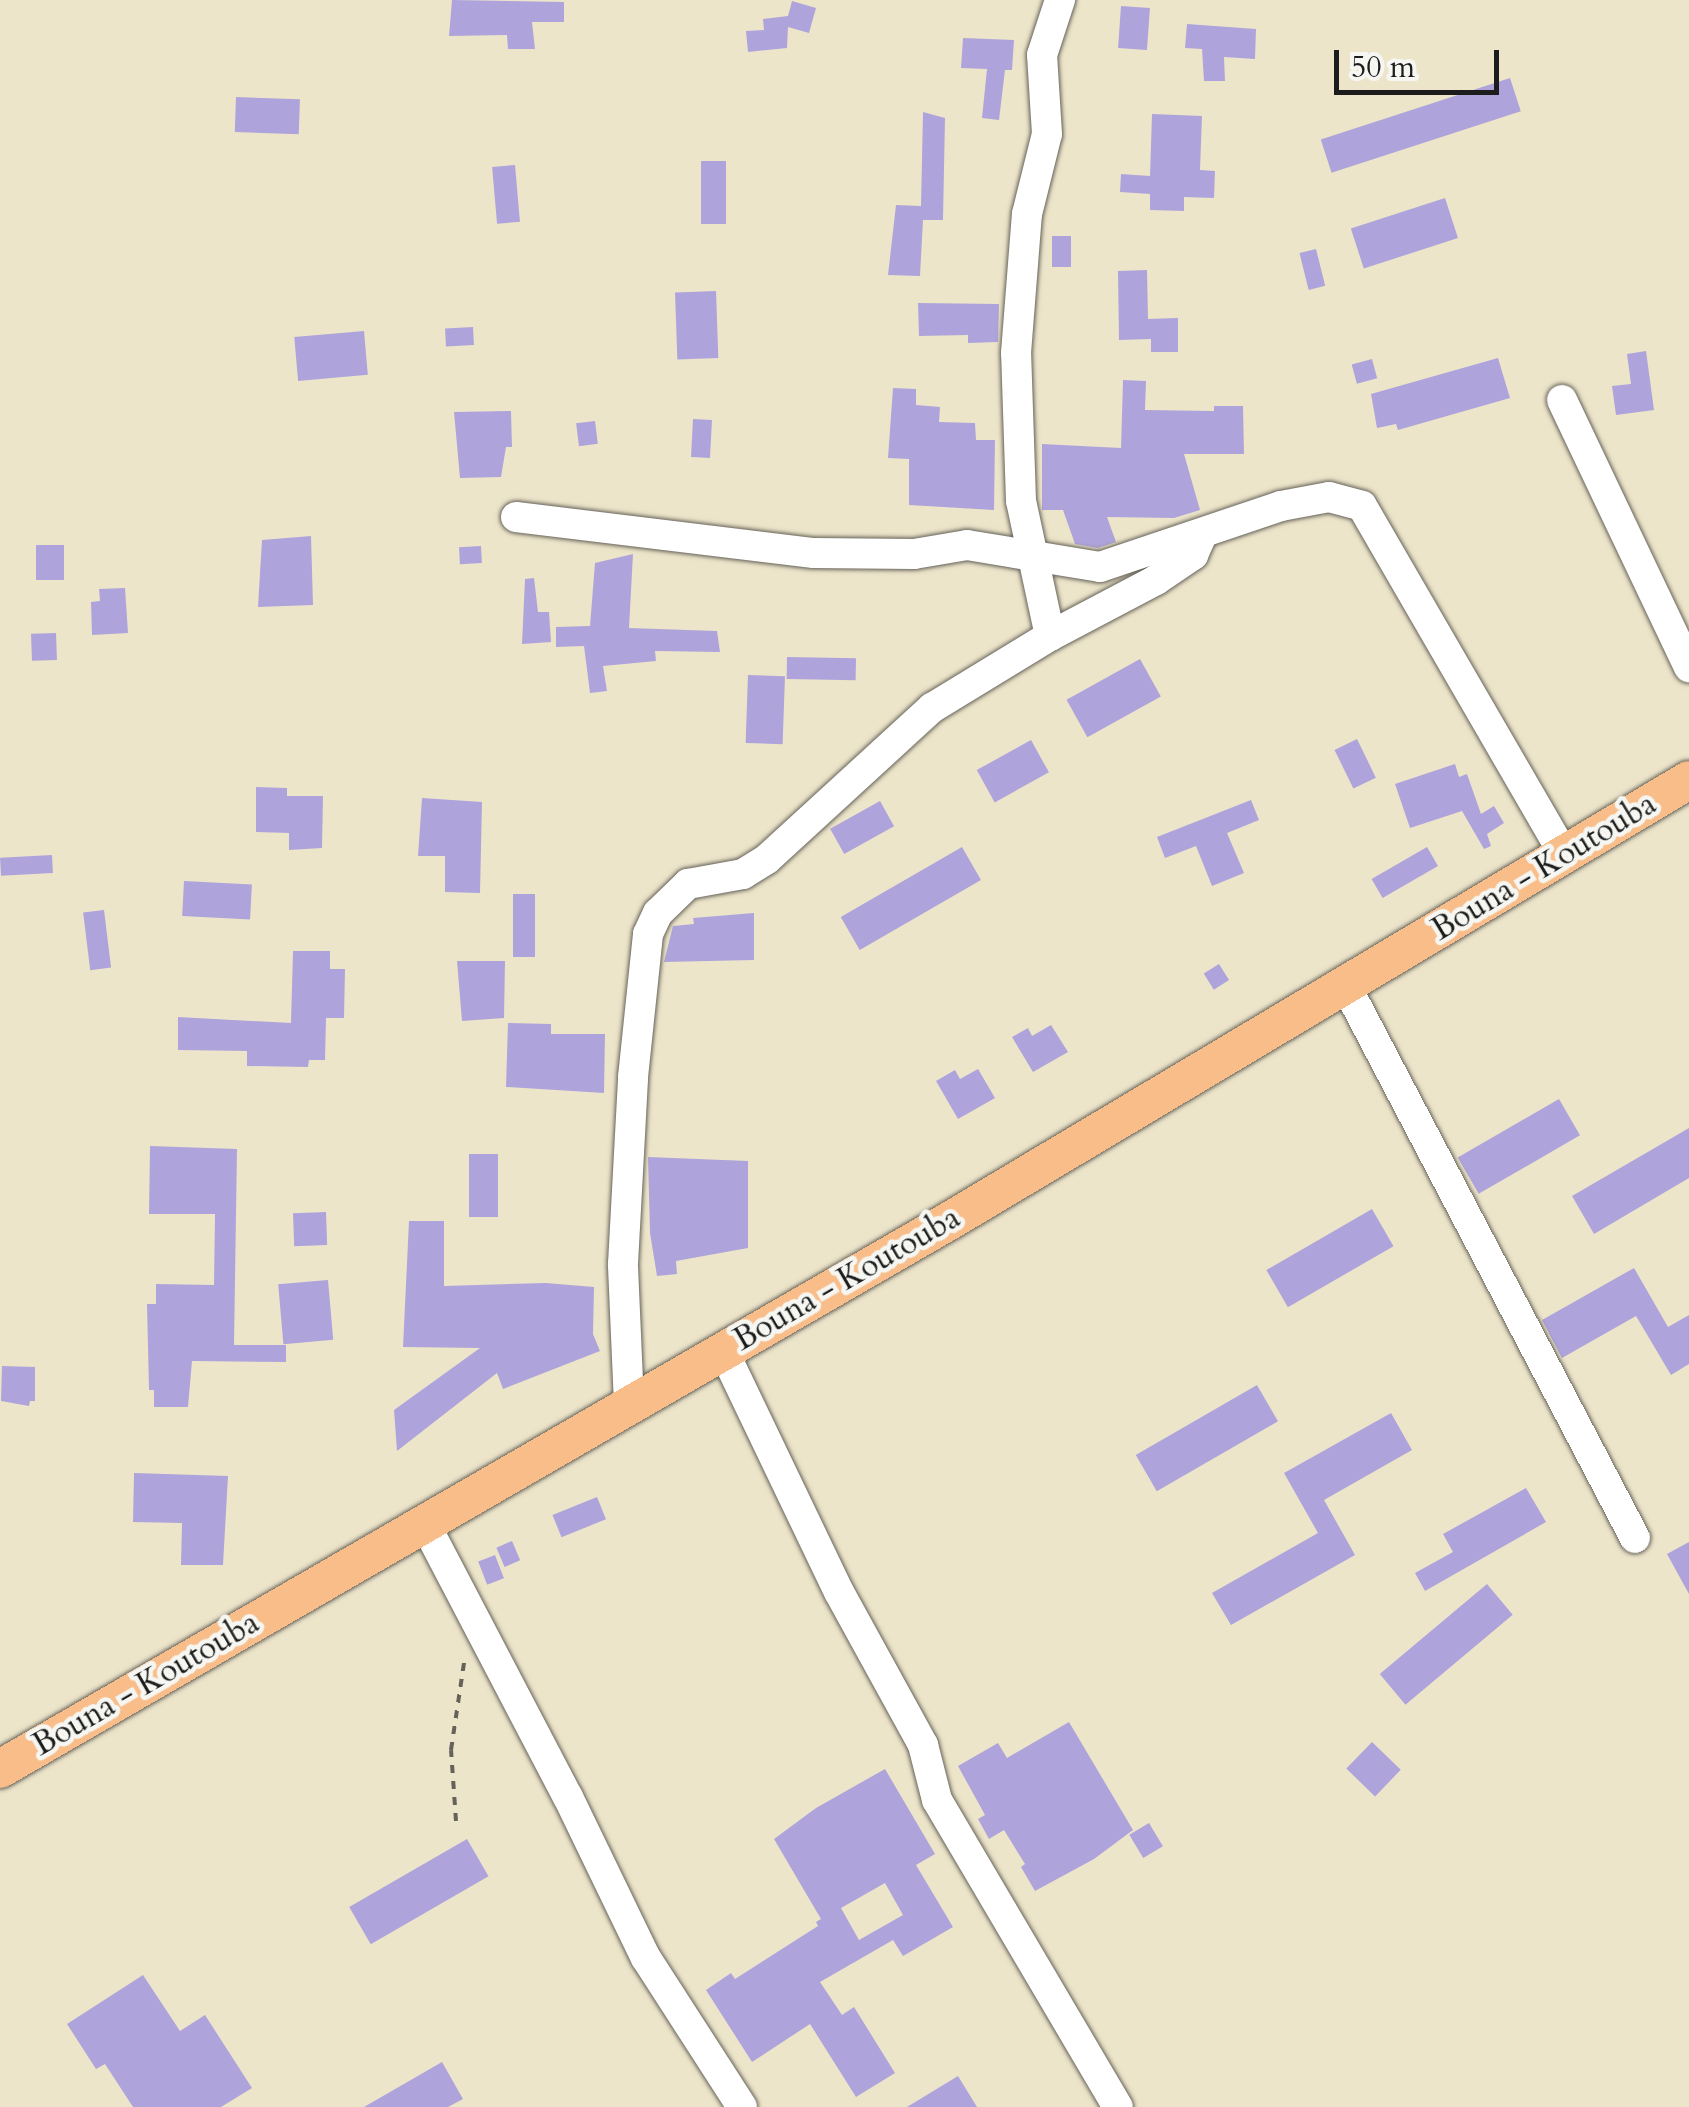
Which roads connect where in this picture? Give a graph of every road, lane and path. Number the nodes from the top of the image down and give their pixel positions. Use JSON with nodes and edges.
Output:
{"nodes":[{"id":1,"x":1060,"y":0,"type":"edge"},
{"id":2,"x":1562,"y":400,"type":"dead end"},
{"id":3,"x":516,"y":517,"type":"dead end"},
{"id":4,"x":1203,"y":532,"type":"junction"},
{"id":5,"x":1031,"y":556,"type":"junction"},
{"id":6,"x":1050,"y":636,"type":"junction"},
{"id":7,"x":1689,"y":666,"type":"edge"},
{"id":8,"x":1689,"y":780,"type":"edge"},
{"id":9,"x":1564,"y":855,"type":"junction"},
{"id":10,"x":1346,"y":986,"type":"junction"},
{"id":11,"x":723,"y":1350,"type":"junction"},
{"id":12,"x":629,"y":1404,"type":"junction"},
{"id":13,"x":424,"y":1522,"type":"junction"},
{"id":14,"x":1635,"y":1538,"type":"dead end"},
{"id":15,"x":471,"y":1617,"type":"junction"},
{"id":16,"x":0,"y":1769,"type":"edge"},
{"id":17,"x":456,"y":1821,"type":"dead end"},
{"id":18,"x":742,"y":2107,"type":"edge"},
{"id":19,"x":1118,"y":2107,"type":"edge"}],
"edges":[{"from":1,"to":5,"type":"street"},
{"from":2,"to":7,"type":"street"},
{"from":3,"to":5,"type":"street"},
{"from":4,"to":5,"type":"street"},
{"from":4,"to":6,"type":"street"},
{"from":4,"to":9,"type":"street"},
{"from":5,"to":6,"type":"street"},
{"from":6,"to":12,"type":"street"},
{"from":8,"to":9,"type":"main road","name":"Bouna - Koutouba"},
{"from":9,"to":10,"type":"main road","name":"Bouna - Koutouba"},
{"from":10,"to":11,"type":"main road","name":"Bouna - Koutouba"},
{"from":10,"to":14,"type":"street"},
{"from":11,"to":12,"type":"main road","name":"Bouna - Koutouba"},
{"from":11,"to":19,"type":"street"},
{"from":12,"to":13,"type":"main road","name":"Bouna - Koutouba"},
{"from":13,"to":15,"type":"street"},
{"from":13,"to":16,"type":"main road","name":"Bouna - Koutouba"},
{"from":15,"to":17,"type":"path"},
{"from":15,"to":18,"type":"street"}]}
